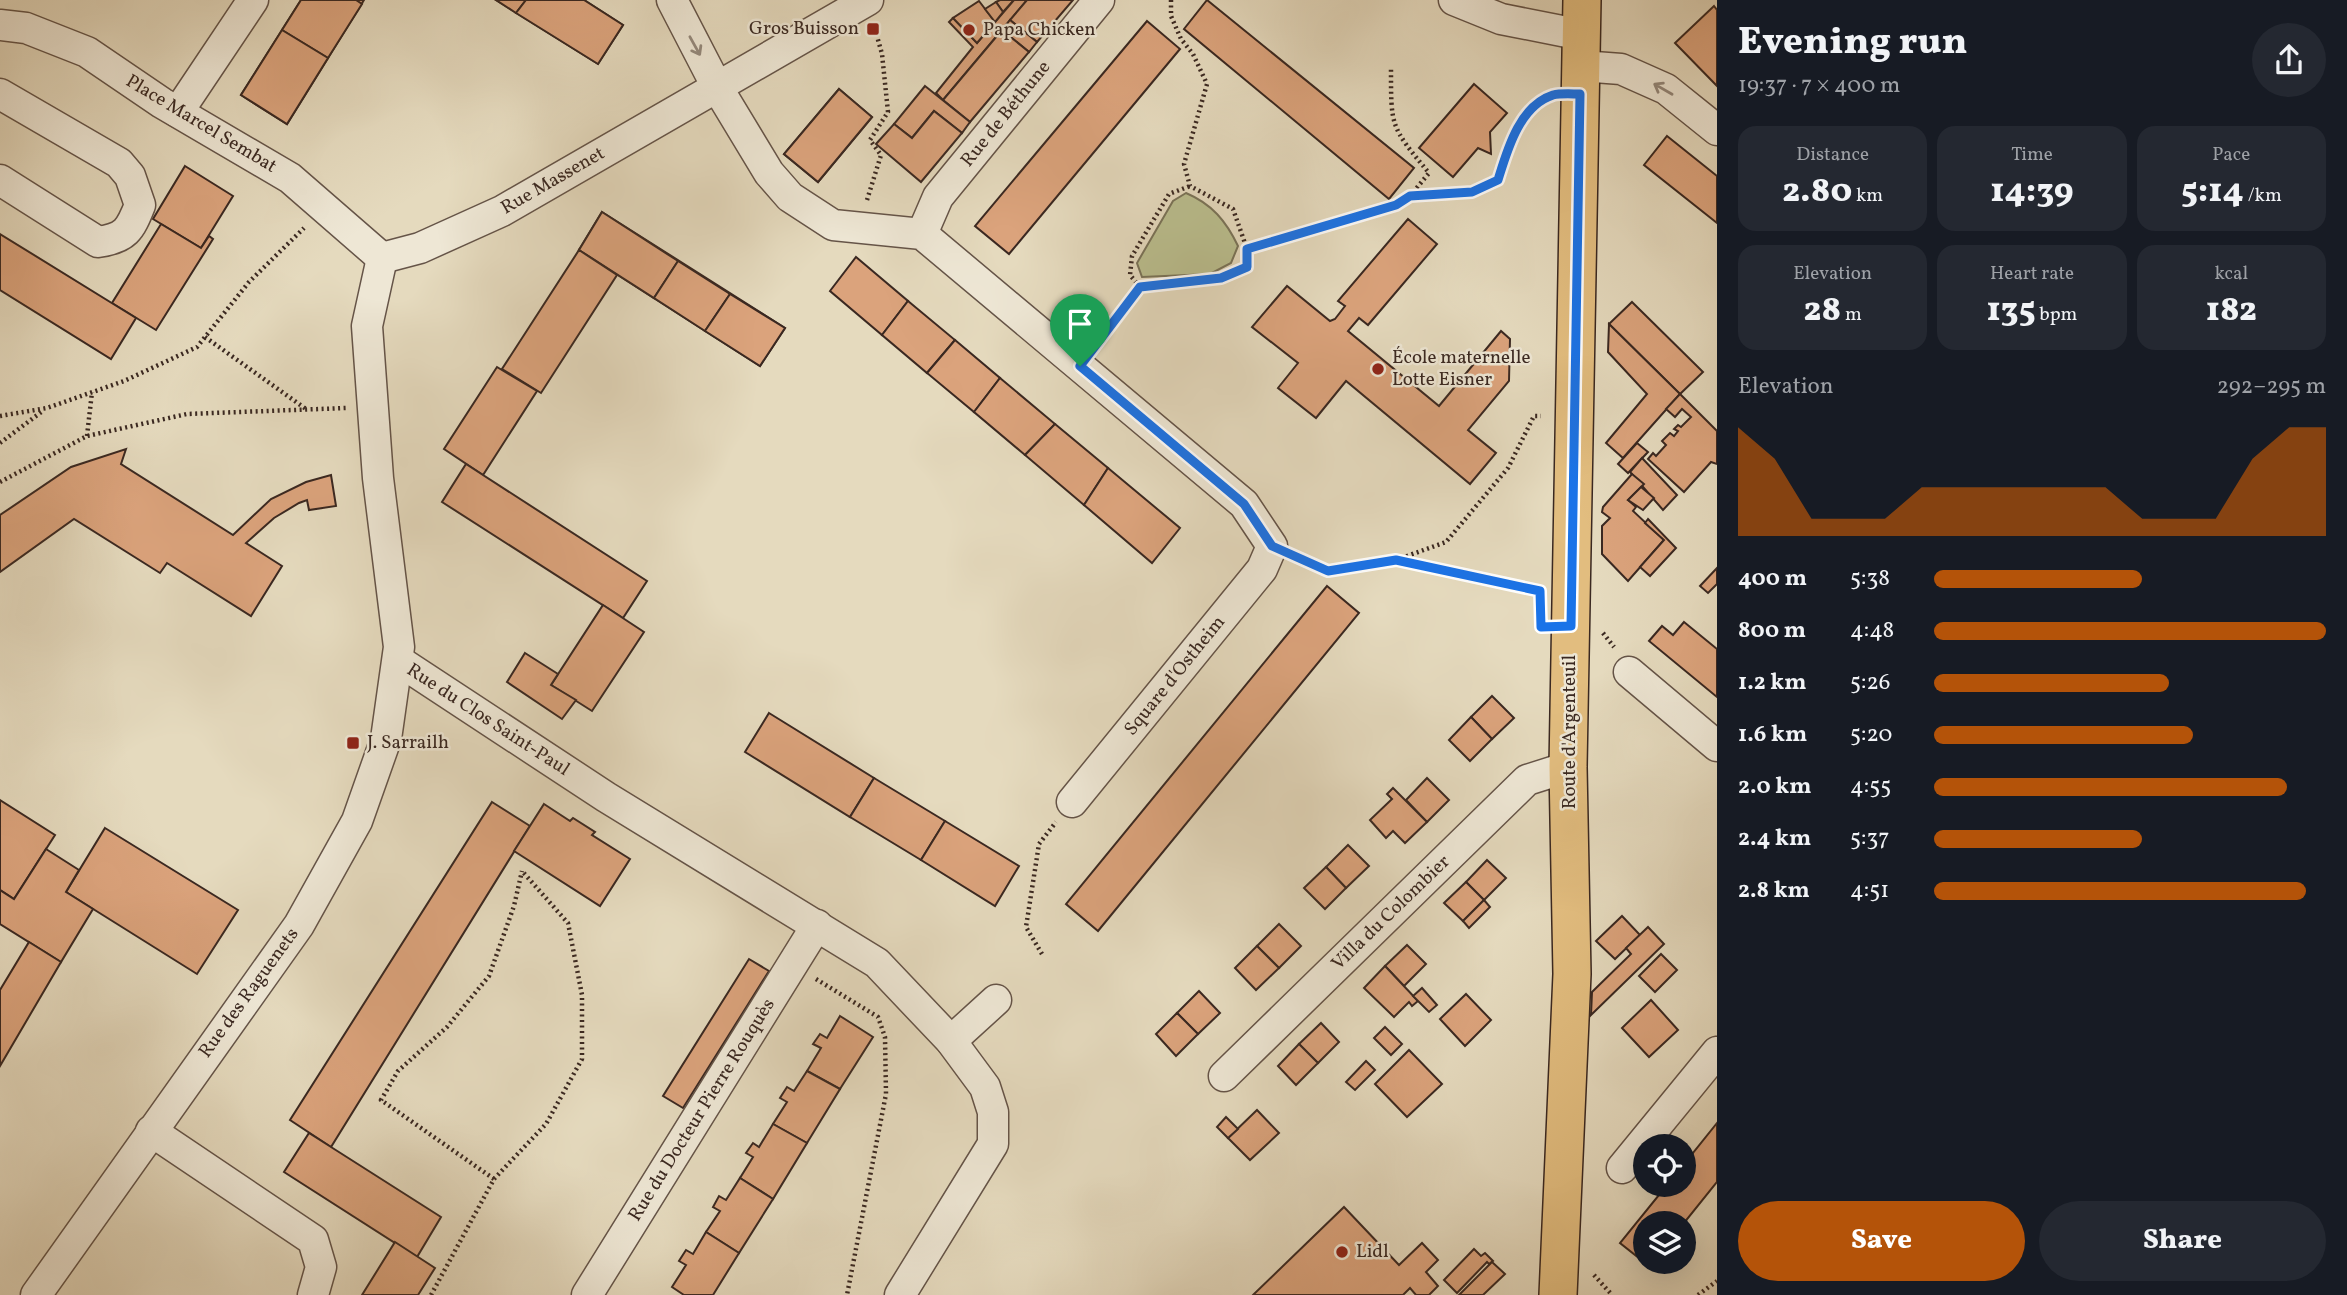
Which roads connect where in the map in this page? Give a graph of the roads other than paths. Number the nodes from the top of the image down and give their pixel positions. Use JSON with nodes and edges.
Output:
{"nodes":[{"id":1,"x":253,"y":0,"type":"edge"},
{"id":2,"x":867,"y":0,"type":"edge"},
{"id":3,"x":1100,"y":0,"type":"edge"},
{"id":4,"x":1454,"y":0,"type":"edge"},
{"id":5,"x":670,"y":2,"type":"edge"},
{"id":6,"x":0,"y":25,"type":"edge"},
{"id":7,"x":1581,"y":49,"type":"edge"},
{"id":8,"x":717,"y":87,"type":"junction"},
{"id":9,"x":0,"y":94,"type":"edge"},
{"id":10,"x":178,"y":112,"type":"junction"},
{"id":11,"x":1717,"y":130,"type":"edge"},
{"id":12,"x":0,"y":180,"type":"edge"},
{"id":13,"x":922,"y":234,"type":"junction"},
{"id":14,"x":382,"y":258,"type":"junction"},
{"id":15,"x":399,"y":661,"type":"junction"},
{"id":16,"x":1629,"y":672,"type":"dead end"},
{"id":17,"x":1717,"y":746,"type":"edge"},
{"id":18,"x":1568,"y":766,"type":"junction"},
{"id":19,"x":1072,"y":802,"type":"road end"},
{"id":20,"x":817,"y":925,"type":"junction"},
{"id":21,"x":996,"y":999,"type":"dead end"},
{"id":22,"x":951,"y":1041,"type":"junction"},
{"id":23,"x":1717,"y":1052,"type":"edge"},
{"id":24,"x":1224,"y":1076,"type":"dead end"},
{"id":25,"x":150,"y":1131,"type":"junction"},
{"id":26,"x":1622,"y":1168,"type":"dead end"},
{"id":27,"x":36,"y":1295,"type":"edge"},
{"id":28,"x":313,"y":1295,"type":"edge"},
{"id":29,"x":587,"y":1295,"type":"edge"},
{"id":30,"x":900,"y":1295,"type":"edge"},
{"id":31,"x":1558,"y":1295,"type":"edge"}],
"edges":[{"from":1,"to":10,"type":"street"},
{"from":2,"to":8,"type":"street","name":"Rue Massenet"},
{"from":3,"to":13,"type":"street","name":"Rue de Béthune"},
{"from":4,"to":7,"type":"street"},
{"from":5,"to":8,"type":"street","one_way":true},
{"from":6,"to":10,"type":"street","name":"Place Marcel Sembat"},
{"from":11,"to":7,"type":"street","one_way":true},
{"from":7,"to":18,"type":"main road","name":"Route d'Argenteuil"},
{"from":8,"to":13,"type":"street"},
{"from":8,"to":14,"type":"street","name":"Rue Massenet"},
{"from":9,"to":12,"type":"street"},
{"from":10,"to":14,"type":"street","name":"Place Marcel Sembat"},
{"from":13,"to":19,"type":"street","name":"Square d'Ostheim"},
{"from":14,"to":15,"type":"street","name":"Rue du Clos Saint-Paul"},
{"from":15,"to":20,"type":"street","name":"Rue du Clos Saint-Paul"},
{"from":15,"to":25,"type":"street","name":"Rue des Raguenets"},
{"from":16,"to":17,"type":"street"},
{"from":18,"to":24,"type":"street","name":"Villa du Colombier"},
{"from":18,"to":31,"type":"main road","name":"Route d'Argenteuil"},
{"from":20,"to":22,"type":"street","name":"Rue du Clos Saint-Paul"},
{"from":20,"to":29,"type":"street","name":"Rue du Docteur Pierre Rouquès"},
{"from":21,"to":22,"type":"street"},
{"from":22,"to":30,"type":"street","name":"Rue du Clos Saint-Paul"},
{"from":23,"to":26,"type":"street"},
{"from":25,"to":27,"type":"street","name":"Rue des Raguenets"},
{"from":25,"to":28,"type":"street"}]}
